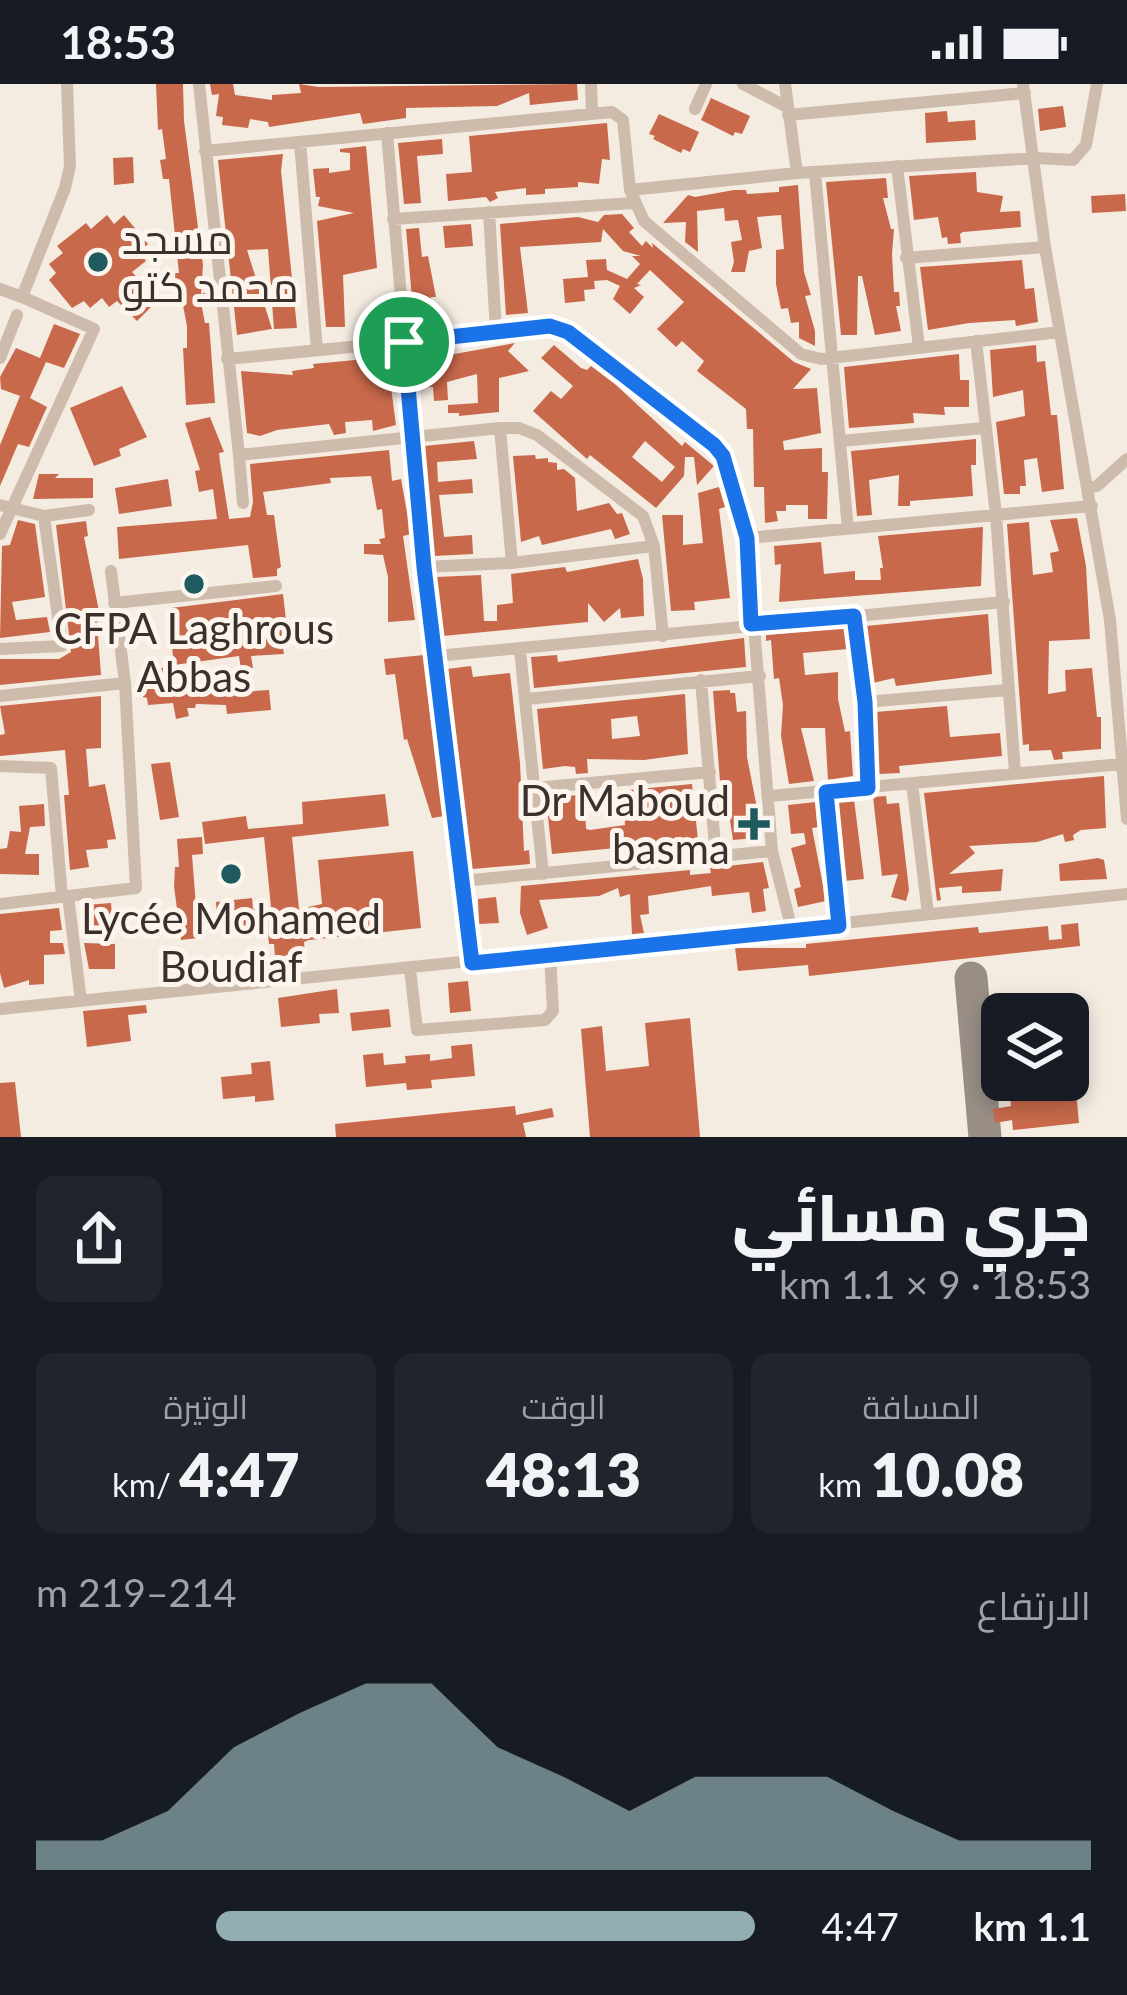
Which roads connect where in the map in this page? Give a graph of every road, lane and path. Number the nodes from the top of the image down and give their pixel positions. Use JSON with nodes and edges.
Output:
{"nodes":[{"id":1,"x":67,"y":84,"type":"edge"},
{"id":2,"x":199,"y":84,"type":"edge"},
{"id":3,"x":591,"y":84,"type":"edge"},
{"id":4,"x":706,"y":84,"type":"edge"},
{"id":5,"x":743,"y":84,"type":"edge"},
{"id":6,"x":785,"y":84,"type":"edge"},
{"id":7,"x":1097,"y":84,"type":"edge"},
{"id":8,"x":1024,"y":88,"type":"edge"},
{"id":9,"x":695,"y":109,"type":"dead end"},
{"id":10,"x":788,"y":111,"type":"junction"},
{"id":11,"x":592,"y":114,"type":"junction"},
{"id":12,"x":387,"y":133,"type":"junction"},
{"id":13,"x":300,"y":142,"type":"junction"},
{"id":14,"x":205,"y":151,"type":"junction"},
{"id":15,"x":1036,"y":158,"type":"junction"},
{"id":16,"x":897,"y":166,"type":"junction"},
{"id":17,"x":797,"y":173,"type":"junction"},
{"id":18,"x":815,"y":173,"type":"junction"},
{"id":19,"x":632,"y":197,"type":"junction"},
{"id":20,"x":489,"y":212,"type":"junction"},
{"id":21,"x":393,"y":219,"type":"junction"},
{"id":22,"x":1045,"y":247,"type":"junction"},
{"id":23,"x":906,"y":258,"type":"junction"},
{"id":24,"x":0,"y":289,"type":"edge"},
{"id":25,"x":22,"y":297,"type":"junction"},
{"id":26,"x":17,"y":315,"type":"dead end"},
{"id":27,"x":496,"y":331,"type":"junction"},
{"id":28,"x":1060,"y":332,"type":"junction"},
{"id":29,"x":976,"y":341,"type":"junction"},
{"id":30,"x":404,"y":342,"type":"junction"},
{"id":31,"x":919,"y":347,"type":"junction"},
{"id":32,"x":317,"y":350,"type":"junction"},
{"id":33,"x":0,"y":358,"type":"edge"},
{"id":34,"x":830,"y":358,"type":"junction"},
{"id":35,"x":227,"y":359,"type":"junction"},
{"id":36,"x":500,"y":428,"type":"junction"},
{"id":37,"x":984,"y":428,"type":"junction"},
{"id":38,"x":413,"y":437,"type":"junction"},
{"id":39,"x":840,"y":441,"type":"junction"},
{"id":40,"x":239,"y":455,"type":"junction"},
{"id":41,"x":1127,"y":459,"type":"edge"},
{"id":42,"x":1089,"y":488,"type":"junction"},
{"id":43,"x":243,"y":503,"type":"dead end"},
{"id":44,"x":1092,"y":506,"type":"junction"},
{"id":45,"x":6,"y":508,"type":"edge"},
{"id":46,"x":89,"y":510,"type":"dead end"},
{"id":47,"x":996,"y":514,"type":"junction"},
{"id":48,"x":44,"y":516,"type":"junction"},
{"id":49,"x":848,"y":529,"type":"junction"},
{"id":50,"x":0,"y":534,"type":"edge"},
{"id":51,"x":747,"y":538,"type":"junction"},
{"id":52,"x":654,"y":546,"type":"junction"},
{"id":53,"x":512,"y":563,"type":"junction"},
{"id":54,"x":424,"y":567,"type":"junction"},
{"id":55,"x":111,"y":571,"type":"dead end"},
{"id":56,"x":276,"y":586,"type":"dead end"},
{"id":57,"x":1004,"y":602,"type":"junction"},
{"id":58,"x":114,"y":603,"type":"junction"},
{"id":59,"x":854,"y":616,"type":"junction"},
{"id":60,"x":1110,"y":620,"type":"junction"},
{"id":61,"x":1127,"y":620,"type":"edge"},
{"id":62,"x":751,"y":624,"type":"junction"},
{"id":63,"x":663,"y":635,"type":"junction"},
{"id":64,"x":0,"y":649,"type":"edge"},
{"id":65,"x":520,"y":650,"type":"junction"},
{"id":66,"x":436,"y":656,"type":"junction"},
{"id":67,"x":760,"y":676,"type":"junction"},
{"id":68,"x":701,"y":680,"type":"junction"},
{"id":69,"x":125,"y":682,"type":"junction"},
{"id":70,"x":1008,"y":690,"type":"junction"},
{"id":71,"x":0,"y":696,"type":"edge"},
{"id":72,"x":527,"y":699,"type":"junction"},
{"id":73,"x":865,"y":702,"type":"junction"},
{"id":74,"x":1122,"y":704,"type":"edge"},
{"id":75,"x":0,"y":766,"type":"edge"},
{"id":76,"x":1124,"y":771,"type":"edge"},
{"id":77,"x":710,"y":772,"type":"junction"},
{"id":78,"x":1015,"y":773,"type":"junction"},
{"id":79,"x":912,"y":783,"type":"junction"},
{"id":80,"x":535,"y":788,"type":"junction"},
{"id":81,"x":868,"y":788,"type":"junction"},
{"id":82,"x":826,"y":792,"type":"junction"},
{"id":83,"x":770,"y":796,"type":"junction"},
{"id":84,"x":1127,"y":819,"type":"edge"},
{"id":85,"x":772,"y":851,"type":"junction"},
{"id":86,"x":716,"y":858,"type":"junction"},
{"id":87,"x":543,"y":874,"type":"junction"},
{"id":88,"x":462,"y":881,"type":"junction"},
{"id":89,"x":1127,"y":894,"type":"edge"},
{"id":90,"x":65,"y":897,"type":"junction"},
{"id":91,"x":0,"y":904,"type":"edge"},
{"id":92,"x":928,"y":914,"type":"junction"},
{"id":93,"x":839,"y":926,"type":"junction"},
{"id":94,"x":792,"y":930,"type":"junction"},
{"id":95,"x":550,"y":955,"type":"junction"},
{"id":96,"x":472,"y":963,"type":"junction"},
{"id":97,"x":410,"y":969,"type":"junction"},
{"id":98,"x":81,"y":1001,"type":"junction"},
{"id":99,"x":0,"y":1009,"type":"edge"}],
"edges":[{"from":1,"to":25,"type":"street"},
{"from":2,"to":14,"type":"street"},
{"from":3,"to":11,"type":"street"},
{"from":4,"to":9,"type":"street"},
{"from":5,"to":10,"type":"street"},
{"from":6,"to":10,"type":"street"},
{"from":7,"to":15,"type":"street"},
{"from":8,"to":10,"type":"street"},
{"from":8,"to":15,"type":"street"},
{"from":10,"to":17,"type":"street"},
{"from":11,"to":12,"type":"street"},
{"from":11,"to":19,"type":"street"},
{"from":12,"to":13,"type":"street"},
{"from":12,"to":21,"type":"street"},
{"from":13,"to":14,"type":"street"},
{"from":13,"to":32,"type":"street"},
{"from":14,"to":35,"type":"street"},
{"from":15,"to":16,"type":"street"},
{"from":15,"to":22,"type":"street"},
{"from":16,"to":18,"type":"street"},
{"from":16,"to":23,"type":"street"},
{"from":17,"to":18,"type":"street"},
{"from":17,"to":19,"type":"street"},
{"from":18,"to":34,"type":"street"},
{"from":19,"to":20,"type":"street"},
{"from":19,"to":34,"type":"street"},
{"from":20,"to":21,"type":"street"},
{"from":20,"to":27,"type":"street"},
{"from":21,"to":30,"type":"street"},
{"from":22,"to":23,"type":"street"},
{"from":22,"to":28,"type":"street"},
{"from":23,"to":31,"type":"street"},
{"from":24,"to":25,"type":"street"},
{"from":25,"to":45,"type":"street"},
{"from":26,"to":33,"type":"street"},
{"from":27,"to":30,"type":"street"},
{"from":27,"to":51,"type":"street"},
{"from":28,"to":29,"type":"street"},
{"from":28,"to":42,"type":"street"},
{"from":29,"to":31,"type":"street"},
{"from":29,"to":37,"type":"street"},
{"from":30,"to":32,"type":"street"},
{"from":30,"to":38,"type":"street"},
{"from":31,"to":34,"type":"street"},
{"from":32,"to":35,"type":"street"},
{"from":34,"to":39,"type":"street"},
{"from":35,"to":40,"type":"street"},
{"from":36,"to":38,"type":"street"},
{"from":36,"to":52,"type":"street"},
{"from":36,"to":53,"type":"street"},
{"from":37,"to":39,"type":"street"},
{"from":37,"to":47,"type":"street"},
{"from":38,"to":40,"type":"street"},
{"from":38,"to":54,"type":"street"},
{"from":39,"to":49,"type":"street"},
{"from":40,"to":43,"type":"street"},
{"from":41,"to":42,"type":"street"},
{"from":42,"to":44,"type":"street"},
{"from":44,"to":47,"type":"street"},
{"from":44,"to":60,"type":"street"},
{"from":45,"to":48,"type":"street"},
{"from":45,"to":50,"type":"street"},
{"from":46,"to":48,"type":"street"},
{"from":47,"to":49,"type":"street"},
{"from":47,"to":57,"type":"street"},
{"from":48,"to":64,"type":"street"},
{"from":49,"to":51,"type":"street"},
{"from":51,"to":62,"type":"street"},
{"from":52,"to":53,"type":"street"},
{"from":52,"to":63,"type":"street"},
{"from":53,"to":54,"type":"street"},
{"from":54,"to":66,"type":"street"},
{"from":55,"to":58,"type":"street"},
{"from":56,"to":58,"type":"street"},
{"from":57,"to":59,"type":"street"},
{"from":57,"to":70,"type":"street"},
{"from":58,"to":69,"type":"street"},
{"from":59,"to":62,"type":"street"},
{"from":59,"to":73,"type":"street"},
{"from":60,"to":61,"type":"street"},
{"from":60,"to":74,"type":"street"},
{"from":62,"to":63,"type":"street"},
{"from":62,"to":67,"type":"street"},
{"from":63,"to":65,"type":"street"},
{"from":65,"to":66,"type":"street"},
{"from":65,"to":72,"type":"street"},
{"from":66,"to":88,"type":"street"},
{"from":67,"to":68,"type":"street"},
{"from":67,"to":83,"type":"street"},
{"from":68,"to":72,"type":"street"},
{"from":68,"to":77,"type":"street"},
{"from":69,"to":71,"type":"street"},
{"from":69,"to":90,"type":"street"},
{"from":70,"to":73,"type":"street"},
{"from":70,"to":78,"type":"street"},
{"from":72,"to":80,"type":"street"},
{"from":73,"to":81,"type":"street"},
{"from":74,"to":76,"type":"street"},
{"from":75,"to":90,"type":"street"},
{"from":76,"to":78,"type":"street"},
{"from":76,"to":84,"type":"street"},
{"from":77,"to":80,"type":"street"},
{"from":77,"to":86,"type":"street"},
{"from":78,"to":79,"type":"street"},
{"from":79,"to":81,"type":"street"},
{"from":79,"to":92,"type":"street"},
{"from":80,"to":87,"type":"street"},
{"from":81,"to":82,"type":"street"},
{"from":82,"to":83,"type":"street"},
{"from":82,"to":93,"type":"street"},
{"from":83,"to":85,"type":"street"},
{"from":85,"to":86,"type":"street"},
{"from":85,"to":94,"type":"street"},
{"from":86,"to":87,"type":"street"},
{"from":87,"to":88,"type":"street"},
{"from":88,"to":96,"type":"street"},
{"from":89,"to":92,"type":"street"},
{"from":90,"to":91,"type":"street"},
{"from":90,"to":98,"type":"street"},
{"from":92,"to":93,"type":"street"},
{"from":93,"to":94,"type":"street"},
{"from":94,"to":95,"type":"street"},
{"from":95,"to":96,"type":"street"},
{"from":95,"to":97,"type":"street"},
{"from":96,"to":97,"type":"street"},
{"from":97,"to":98,"type":"street"},
{"from":98,"to":99,"type":"street"}]}
